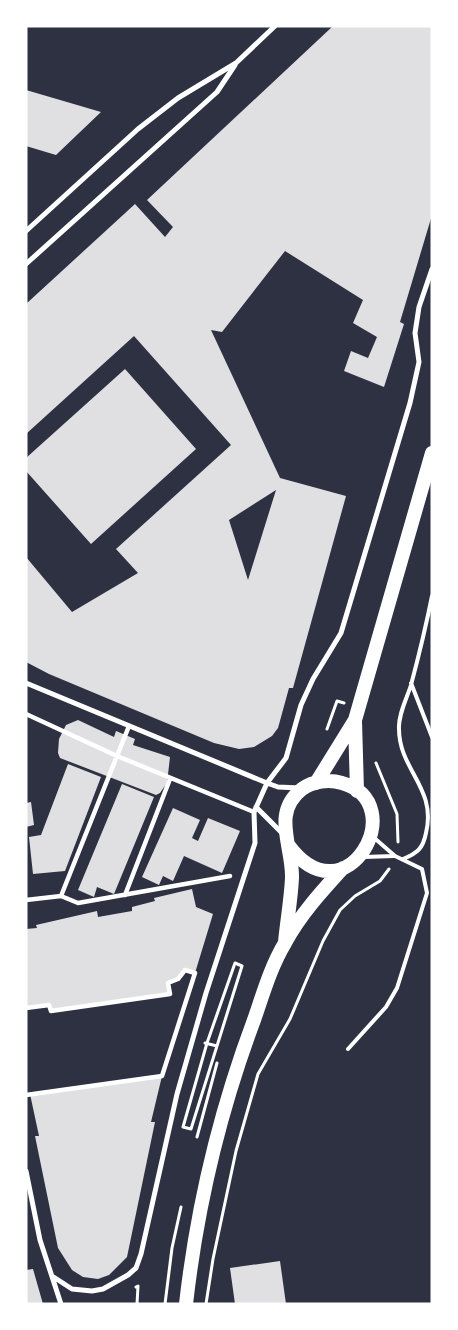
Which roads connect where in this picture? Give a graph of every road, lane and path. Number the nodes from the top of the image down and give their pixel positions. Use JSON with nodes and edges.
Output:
{"nodes":[{"id":1,"x":275,"y":26,"type":"edge"},
{"id":2,"x":236,"y":63,"type":"junction"},
{"id":3,"x":26,"y":231,"type":"edge"},
{"id":4,"x":26,"y":264,"type":"edge"},
{"id":5,"x":432,"y":269,"type":"edge"},
{"id":6,"x":432,"y":453,"type":"edge"},
{"id":7,"x":432,"y":596,"type":"edge"},
{"id":8,"x":411,"y":683,"type":"junction"},
{"id":9,"x":26,"y":684,"type":"edge"},
{"id":10,"x":338,"y":701,"type":"dead end"},
{"id":11,"x":26,"y":714,"type":"edge"},
{"id":12,"x":355,"y":720,"type":"junction"},
{"id":13,"x":129,"y":726,"type":"junction"},
{"id":14,"x":324,"y":735,"type":"dead end"},
{"id":15,"x":432,"y":737,"type":"edge"},
{"id":16,"x":116,"y":756,"type":"junction"},
{"id":17,"x":376,"y":756,"type":"dead end"},
{"id":18,"x":170,"y":778,"type":"junction"},
{"id":19,"x":267,"y":783,"type":"junction"},
{"id":20,"x":310,"y":785,"type":"junction"},
{"id":21,"x":357,"y":791,"type":"junction"},
{"id":22,"x":255,"y":810,"type":"junction"},
{"id":23,"x":372,"y":836,"type":"junction"},
{"id":24,"x":398,"y":840,"type":"dead end"},
{"id":25,"x":287,"y":841,"type":"junction"},
{"id":26,"x":395,"y":856,"type":"junction"},
{"id":27,"x":359,"y":858,"type":"junction"},
{"id":28,"x":403,"y":859,"type":"junction"},
{"id":29,"x":343,"y":868,"type":"junction"},
{"id":30,"x":389,"y":870,"type":"dead end"},
{"id":31,"x":230,"y":876,"type":"dead end"},
{"id":32,"x":125,"y":895,"type":"junction"},
{"id":33,"x":61,"y":896,"type":"junction"},
{"id":34,"x":26,"y":900,"type":"edge"},
{"id":35,"x":285,"y":943,"type":"junction"},
{"id":36,"x":26,"y":1008,"type":"edge"},
{"id":37,"x":207,"y":1043,"type":"junction"},
{"id":38,"x":217,"y":1046,"type":"junction"},
{"id":39,"x":348,"y":1049,"type":"dead end"},
{"id":40,"x":26,"y":1095,"type":"edge"},
{"id":41,"x":26,"y":1171,"type":"edge"},
{"id":42,"x":52,"y":1276,"type":"junction"},
{"id":43,"x":61,"y":1304,"type":"edge"},
{"id":44,"x":186,"y":1304,"type":"edge"},
{"id":45,"x":206,"y":1304,"type":"edge"}],
"edges":[{"from":1,"to":2,"type":"street"},
{"from":2,"to":3,"type":"street"},
{"from":2,"to":4,"type":"street"},
{"from":5,"to":19,"type":"street"},
{"from":6,"to":12,"type":"highway"},
{"from":7,"to":8,"type":"lane"},
{"from":8,"to":15,"type":"lane"},
{"from":8,"to":28,"type":"lane"},
{"from":9,"to":13,"type":"street"},
{"from":10,"to":14,"type":"path"},
{"from":11,"to":16,"type":"street"},
{"from":12,"to":20,"type":"highway"},
{"from":12,"to":21,"type":"highway"},
{"from":13,"to":16,"type":"street"},
{"from":13,"to":19,"type":"street"},
{"from":16,"to":18,"type":"street"},
{"from":16,"to":33,"type":"street"},
{"from":17,"to":24,"type":"path"},
{"from":18,"to":22,"type":"street"},
{"from":18,"to":32,"type":"street"},
{"from":19,"to":20,"type":"street"},
{"from":19,"to":22,"type":"street"},
{"from":20,"to":21,"type":"highway"},
{"from":20,"to":25,"type":"highway"},
{"from":21,"to":23,"type":"highway"},
{"from":22,"to":25,"type":"street"},
{"from":22,"to":42,"type":"street"},
{"from":23,"to":26,"type":"lane"},
{"from":23,"to":27,"type":"highway"},
{"from":25,"to":29,"type":"highway"},
{"from":25,"to":35,"type":"highway"},
{"from":26,"to":27,"type":"lane"},
{"from":26,"to":28,"type":"lane"},
{"from":27,"to":29,"type":"highway"},
{"from":28,"to":39,"type":"lane"},
{"from":29,"to":35,"type":"highway"},
{"from":30,"to":45,"type":"path"},
{"from":31,"to":32,"type":"street"},
{"from":32,"to":33,"type":"street"},
{"from":33,"to":34,"type":"street"},
{"from":35,"to":44,"type":"highway"},
{"from":36,"to":40,"type":"street"},
{"from":37,"to":38,"type":"path"},
{"from":37,"to":38,"type":"path"},
{"from":37,"to":38,"type":"path"},
{"from":41,"to":42,"type":"street"},
{"from":42,"to":43,"type":"street"}]}
